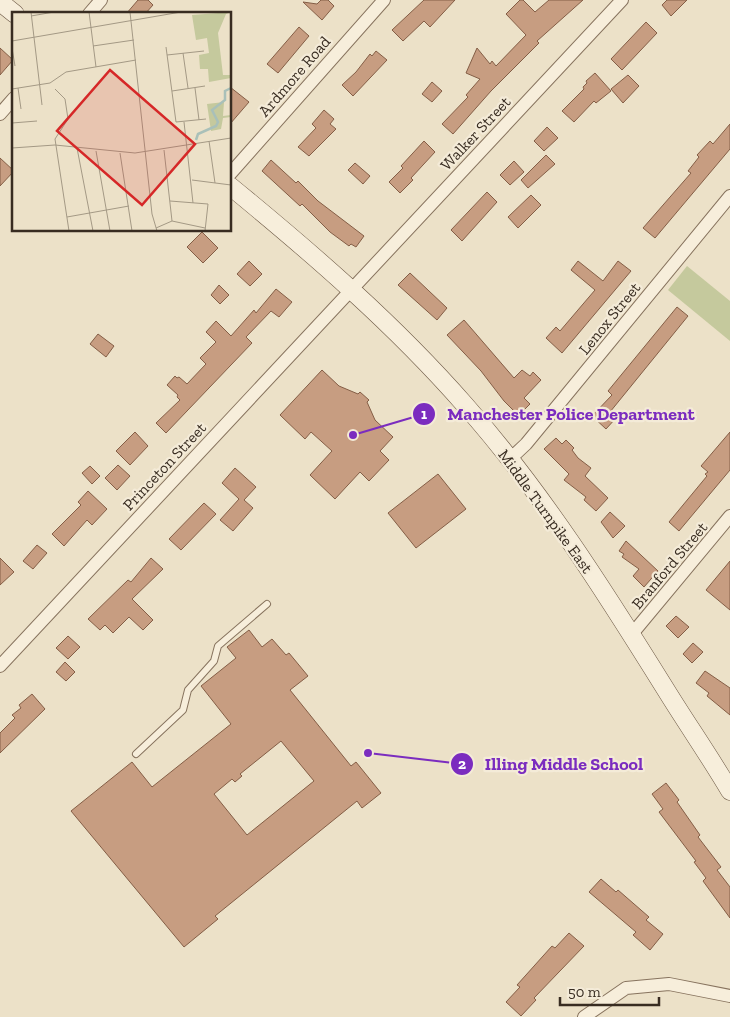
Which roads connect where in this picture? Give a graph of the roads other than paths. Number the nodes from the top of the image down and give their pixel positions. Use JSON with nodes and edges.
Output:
{"nodes":[{"id":1,"x":102,"y":0,"type":"edge"},
{"id":2,"x":384,"y":0,"type":"edge"},
{"id":3,"x":622,"y":0,"type":"edge"},
{"id":4,"x":0,"y":2,"type":"edge"},
{"id":5,"x":12,"y":12,"type":"edge"},
{"id":6,"x":92,"y":12,"type":"edge"},
{"id":7,"x":12,"y":100,"type":"edge"},
{"id":8,"x":0,"y":114,"type":"edge"},
{"id":9,"x":231,"y":173,"type":"edge"},
{"id":10,"x":231,"y":187,"type":"edge"},
{"id":11,"x":730,"y":196,"type":"edge"},
{"id":12,"x":351,"y":289,"type":"junction"},
{"id":13,"x":510,"y":458,"type":"junction"},
{"id":14,"x":730,"y":516,"type":"edge"},
{"id":15,"x":267,"y":604,"type":"dead end"},
{"id":16,"x":632,"y":634,"type":"junction"},
{"id":17,"x":0,"y":666,"type":"edge"},
{"id":18,"x":136,"y":754,"type":"dead end"},
{"id":19,"x":729,"y":785,"type":"edge"},
{"id":20,"x":730,"y":996,"type":"edge"},
{"id":21,"x":584,"y":1017,"type":"edge"}],
"edges":[{"from":1,"to":6,"type":"street"},
{"from":2,"to":9,"type":"street","name":"Ardmore Road"},
{"from":3,"to":12,"type":"street","name":"Walker Street"},
{"from":4,"to":5,"type":"main road"},
{"from":7,"to":8,"type":"street"},
{"from":10,"to":12,"type":"main road","name":"Middle Turnpike East"},
{"from":11,"to":13,"type":"street","name":"Lenox Street"},
{"from":12,"to":13,"type":"main road","name":"Middle Turnpike East"},
{"from":12,"to":17,"type":"street","name":"Princeton Street"},
{"from":13,"to":16,"type":"main road","name":"Middle Turnpike East"},
{"from":14,"to":16,"type":"street","name":"Branford Street"},
{"from":15,"to":18,"type":"lane"},
{"from":16,"to":19,"type":"main road","name":"Middle Turnpike East"},
{"from":20,"to":21,"type":"street"}]}
